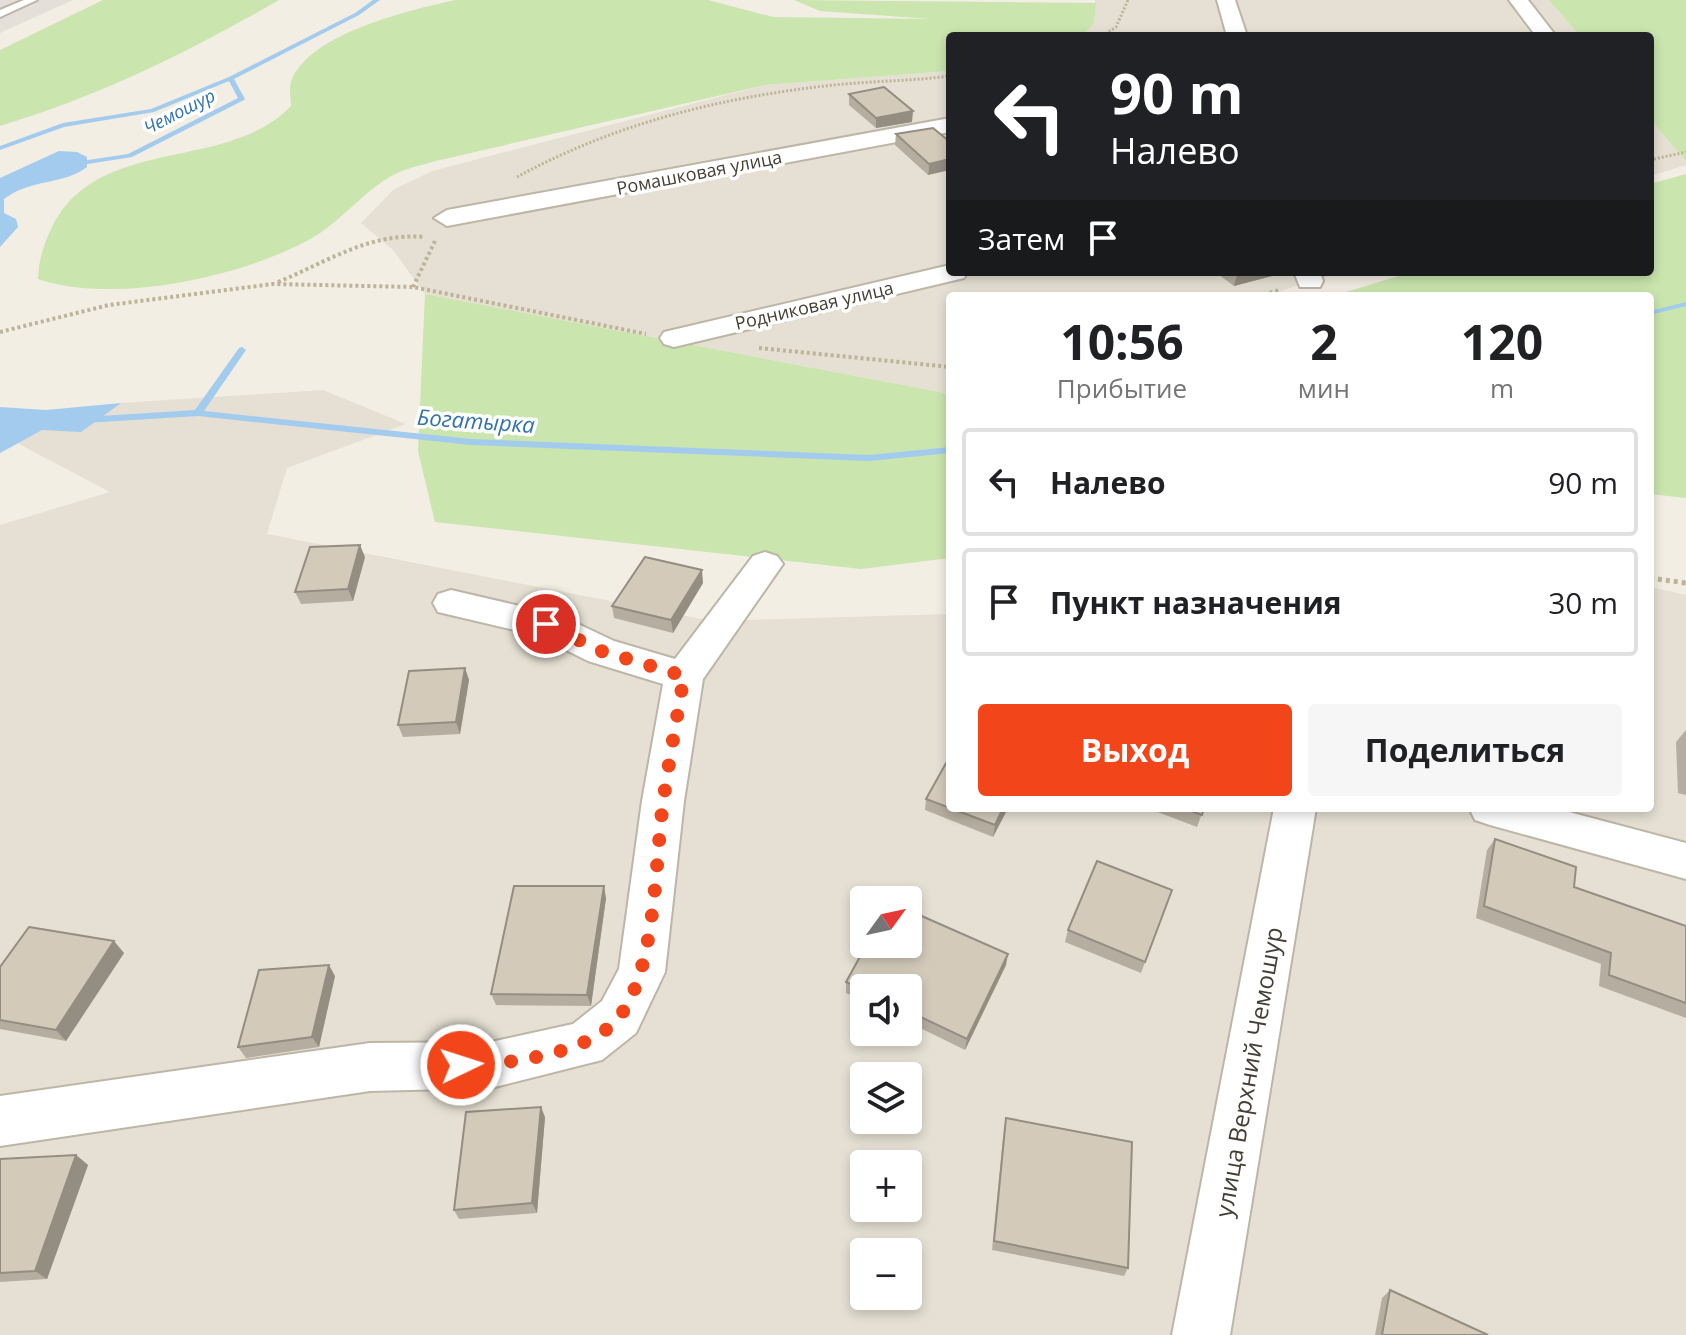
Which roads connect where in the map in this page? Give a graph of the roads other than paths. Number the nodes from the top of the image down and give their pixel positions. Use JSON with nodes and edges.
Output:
{"nodes":[{"id":1,"x":32,"y":0,"type":"edge"},
{"id":2,"x":1226,"y":0,"type":"edge"},
{"id":3,"x":1518,"y":0,"type":"edge"},
{"id":4,"x":0,"y":14,"type":"edge"},
{"id":5,"x":1236,"y":32,"type":"edge"},
{"id":6,"x":1543,"y":32,"type":"edge"},
{"id":7,"x":946,"y":126,"type":"edge"},
{"id":8,"x":447,"y":218,"type":"dead end"},
{"id":9,"x":946,"y":274,"type":"edge"},
{"id":10,"x":674,"y":338,"type":"road end"},
{"id":11,"x":765,"y":564,"type":"dead end"},
{"id":12,"x":451,"y":603,"type":"dead end"},
{"id":13,"x":684,"y":676,"type":"junction"},
{"id":14,"x":1294,"y":812,"type":"edge"},
{"id":15,"x":1505,"y":812,"type":"edge"},
{"id":16,"x":1686,"y":861,"type":"edge"},
{"id":17,"x":0,"y":1121,"type":"edge"},
{"id":18,"x":1201,"y":1335,"type":"edge"}],
"edges":[{"from":1,"to":4,"type":"lane"},
{"from":2,"to":5,"type":"street"},
{"from":3,"to":6,"type":"street"},
{"from":7,"to":8,"type":"street","name":"Ромашковая улица"},
{"from":9,"to":10,"type":"street","name":"Родниковая улица"},
{"from":11,"to":13,"type":"street"},
{"from":12,"to":13,"type":"street"},
{"from":13,"to":17,"type":"street"},
{"from":14,"to":18,"type":"street","name":"улица Верхний Чемошур"},
{"from":15,"to":16,"type":"street"}]}
